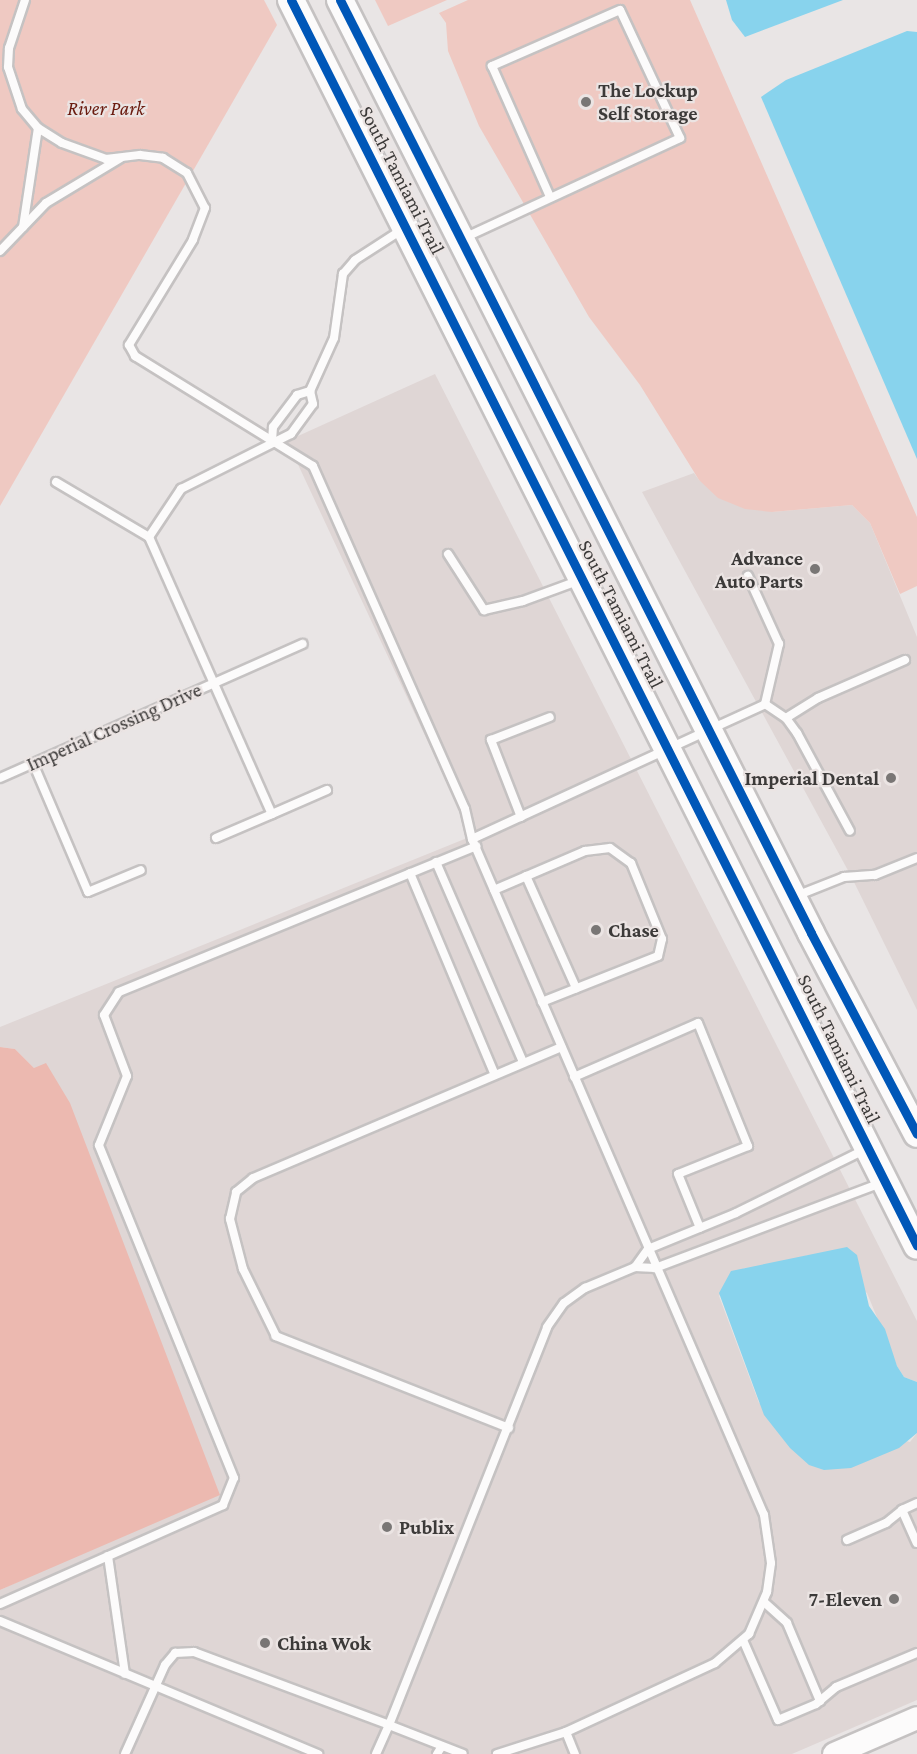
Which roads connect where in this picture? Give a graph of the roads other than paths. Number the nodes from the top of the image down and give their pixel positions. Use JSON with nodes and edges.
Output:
{"nodes":[{"id":1,"x":25,"y":0,"type":"edge"},
{"id":2,"x":291,"y":0,"type":"edge"},
{"id":3,"x":345,"y":1,"type":"edge"},
{"id":4,"x":38,"y":128,"type":"junction"},
{"id":5,"x":124,"y":157,"type":"junction"},
{"id":6,"x":550,"y":197,"type":"junction"},
{"id":7,"x":23,"y":227,"type":"junction"},
{"id":8,"x":406,"y":227,"type":"junction"},
{"id":9,"x":461,"y":240,"type":"junction"},
{"id":10,"x":0,"y":251,"type":"edge"},
{"id":11,"x":310,"y":391,"type":"junction"},
{"id":12,"x":272,"y":441,"type":"junction"},
{"id":13,"x":56,"y":482,"type":"dead end"},
{"id":14,"x":149,"y":537,"type":"junction"},
{"id":15,"x":448,"y":554,"type":"dead end"},
{"id":16,"x":748,"y":576,"type":"dead end"},
{"id":17,"x":583,"y":579,"type":"junction"},
{"id":18,"x":303,"y":644,"type":"dead end"},
{"id":19,"x":905,"y":660,"type":"dead end"},
{"id":20,"x":214,"y":683,"type":"junction"},
{"id":21,"x":765,"y":704,"type":"junction"},
{"id":22,"x":550,"y":717,"type":"dead end"},
{"id":23,"x":786,"y":718,"type":"junction"},
{"id":24,"x":709,"y":731,"type":"junction"},
{"id":25,"x":670,"y":750,"type":"junction"},
{"id":26,"x":33,"y":763,"type":"junction"},
{"id":27,"x":0,"y":778,"type":"edge"},
{"id":28,"x":327,"y":790,"type":"dead end"},
{"id":29,"x":272,"y":814,"type":"junction"},
{"id":30,"x":521,"y":817,"type":"junction"},
{"id":31,"x":850,"y":831,"type":"dead end"},
{"id":32,"x":216,"y":838,"type":"dead end"},
{"id":33,"x":474,"y":843,"type":"junction"},
{"id":34,"x":917,"y":858,"type":"edge"},
{"id":35,"x":436,"y":862,"type":"junction"},
{"id":36,"x":141,"y":870,"type":"dead end"},
{"id":37,"x":410,"y":873,"type":"junction"},
{"id":38,"x":526,"y":876,"type":"junction"},
{"id":39,"x":494,"y":890,"type":"junction"},
{"id":40,"x":793,"y":897,"type":"junction"},
{"id":41,"x":576,"y":988,"type":"junction"},
{"id":42,"x":542,"y":1002,"type":"junction"},
{"id":43,"x":561,"y":1047,"type":"junction"},
{"id":44,"x":523,"y":1062,"type":"junction"},
{"id":45,"x":495,"y":1075,"type":"junction"},
{"id":46,"x":574,"y":1077,"type":"junction"},
{"id":47,"x":917,"y":1134,"type":"edge"},
{"id":48,"x":867,"y":1148,"type":"junction"},
{"id":49,"x":884,"y":1181,"type":"junction"},
{"id":50,"x":700,"y":1228,"type":"junction"},
{"id":51,"x":917,"y":1246,"type":"edge"},
{"id":52,"x":648,"y":1249,"type":"junction"},
{"id":53,"x":635,"y":1267,"type":"junction"},
{"id":54,"x":655,"y":1268,"type":"junction"},
{"id":55,"x":508,"y":1428,"type":"junction"},
{"id":56,"x":917,"y":1503,"type":"edge"},
{"id":57,"x":902,"y":1510,"type":"junction"},
{"id":58,"x":914,"y":1529,"type":"edge"},
{"id":59,"x":847,"y":1540,"type":"dead end"},
{"id":60,"x":917,"y":1543,"type":"edge"},
{"id":61,"x":108,"y":1556,"type":"junction"},
{"id":62,"x":764,"y":1602,"type":"junction"},
{"id":63,"x":0,"y":1604,"type":"edge"},
{"id":64,"x":0,"y":1621,"type":"edge"},
{"id":65,"x":743,"y":1640,"type":"junction"},
{"id":66,"x":917,"y":1653,"type":"edge"},
{"id":67,"x":125,"y":1674,"type":"junction"},
{"id":68,"x":155,"y":1687,"type":"junction"},
{"id":69,"x":820,"y":1701,"type":"junction"},
{"id":70,"x":917,"y":1718,"type":"edge"},
{"id":71,"x":389,"y":1725,"type":"junction"},
{"id":72,"x":566,"y":1732,"type":"junction"},
{"id":73,"x":440,"y":1750,"type":"edge"},
{"id":74,"x":523,"y":1751,"type":"edge"},
{"id":75,"x":125,"y":1754,"type":"edge"},
{"id":76,"x":318,"y":1754,"type":"edge"},
{"id":77,"x":376,"y":1754,"type":"edge"},
{"id":78,"x":462,"y":1754,"type":"edge"},
{"id":79,"x":497,"y":1754,"type":"edge"},
{"id":80,"x":575,"y":1754,"type":"edge"},
{"id":81,"x":834,"y":1754,"type":"edge"}],
"edges":[{"from":1,"to":4,"type":"lane"},
{"from":2,"to":8,"type":"main road","name":"South Tamiami Trail"},
{"from":3,"to":9,"type":"main road","name":"South Tamiami Trail"},
{"from":4,"to":5,"type":"lane"},
{"from":4,"to":7,"type":"lane"},
{"from":5,"to":7,"type":"lane"},
{"from":5,"to":12,"type":"lane"},
{"from":6,"to":6,"type":"lane"},
{"from":6,"to":9,"type":"lane"},
{"from":7,"to":10,"type":"lane"},
{"from":8,"to":11,"type":"lane"},
{"from":8,"to":17,"type":"main road","name":"South Tamiami Trail"},
{"from":9,"to":24,"type":"main road","name":"South Tamiami Trail"},
{"from":11,"to":12,"type":"lane"},
{"from":11,"to":12,"type":"lane"},
{"from":12,"to":14,"type":"lane"},
{"from":12,"to":33,"type":"lane"},
{"from":13,"to":14,"type":"lane"},
{"from":14,"to":20,"type":"lane","name":"Imperial Crossing Drive"},
{"from":15,"to":17,"type":"lane"},
{"from":16,"to":21,"type":"lane"},
{"from":17,"to":25,"type":"main road","name":"South Tamiami Trail"},
{"from":18,"to":20,"type":"lane"},
{"from":19,"to":23,"type":"lane"},
{"from":20,"to":26,"type":"lane","name":"Imperial Crossing Drive"},
{"from":20,"to":29,"type":"lane"},
{"from":21,"to":23,"type":"lane"},
{"from":21,"to":24,"type":"lane"},
{"from":22,"to":30,"type":"lane"},
{"from":23,"to":31,"type":"lane"},
{"from":24,"to":25,"type":"lane"},
{"from":24,"to":40,"type":"main road","name":"South Tamiami Trail"},
{"from":25,"to":30,"type":"lane"},
{"from":25,"to":48,"type":"main road","name":"South Tamiami Trail"},
{"from":26,"to":27,"type":"lane","name":"Imperial Crossing Drive"},
{"from":26,"to":36,"type":"lane"},
{"from":28,"to":29,"type":"lane"},
{"from":29,"to":32,"type":"lane"},
{"from":30,"to":33,"type":"lane"},
{"from":33,"to":35,"type":"lane"},
{"from":33,"to":39,"type":"lane"},
{"from":34,"to":40,"type":"lane"},
{"from":35,"to":37,"type":"lane"},
{"from":35,"to":44,"type":"lane"},
{"from":37,"to":45,"type":"lane"},
{"from":37,"to":61,"type":"lane"},
{"from":38,"to":39,"type":"lane"},
{"from":38,"to":41,"type":"lane"},
{"from":38,"to":41,"type":"lane"},
{"from":39,"to":42,"type":"lane"},
{"from":40,"to":47,"type":"main road","name":"South Tamiami Trail"},
{"from":41,"to":42,"type":"lane"},
{"from":42,"to":43,"type":"lane"},
{"from":43,"to":44,"type":"lane"},
{"from":43,"to":46,"type":"lane"},
{"from":44,"to":45,"type":"lane"},
{"from":45,"to":55,"type":"lane"},
{"from":46,"to":50,"type":"lane"},
{"from":46,"to":52,"type":"lane"},
{"from":48,"to":49,"type":"main road","name":"South Tamiami Trail"},
{"from":48,"to":50,"type":"lane"},
{"from":49,"to":51,"type":"main road","name":"South Tamiami Trail"},
{"from":49,"to":54,"type":"lane"},
{"from":50,"to":52,"type":"lane"},
{"from":52,"to":53,"type":"lane"},
{"from":52,"to":54,"type":"lane"},
{"from":53,"to":54,"type":"lane"},
{"from":53,"to":55,"type":"lane"},
{"from":54,"to":62,"type":"lane"},
{"from":55,"to":71,"type":"lane"},
{"from":56,"to":57,"type":"lane"},
{"from":57,"to":58,"type":"lane"},
{"from":57,"to":59,"type":"lane"},
{"from":58,"to":60,"type":"lane"},
{"from":61,"to":63,"type":"lane"},
{"from":61,"to":67,"type":"lane"},
{"from":62,"to":65,"type":"lane"},
{"from":62,"to":69,"type":"lane"},
{"from":64,"to":67,"type":"lane"},
{"from":65,"to":69,"type":"lane"},
{"from":65,"to":72,"type":"lane"},
{"from":66,"to":69,"type":"lane"},
{"from":67,"to":68,"type":"lane"},
{"from":68,"to":71,"type":"lane"},
{"from":68,"to":75,"type":"lane"},
{"from":68,"to":76,"type":"lane"},
{"from":70,"to":81,"type":"main road"},
{"from":71,"to":73,"type":"lane"},
{"from":71,"to":77,"type":"lane"},
{"from":72,"to":74,"type":"lane"},
{"from":72,"to":80,"type":"lane"},
{"from":73,"to":78,"type":"lane"},
{"from":74,"to":79,"type":"lane"}]}
